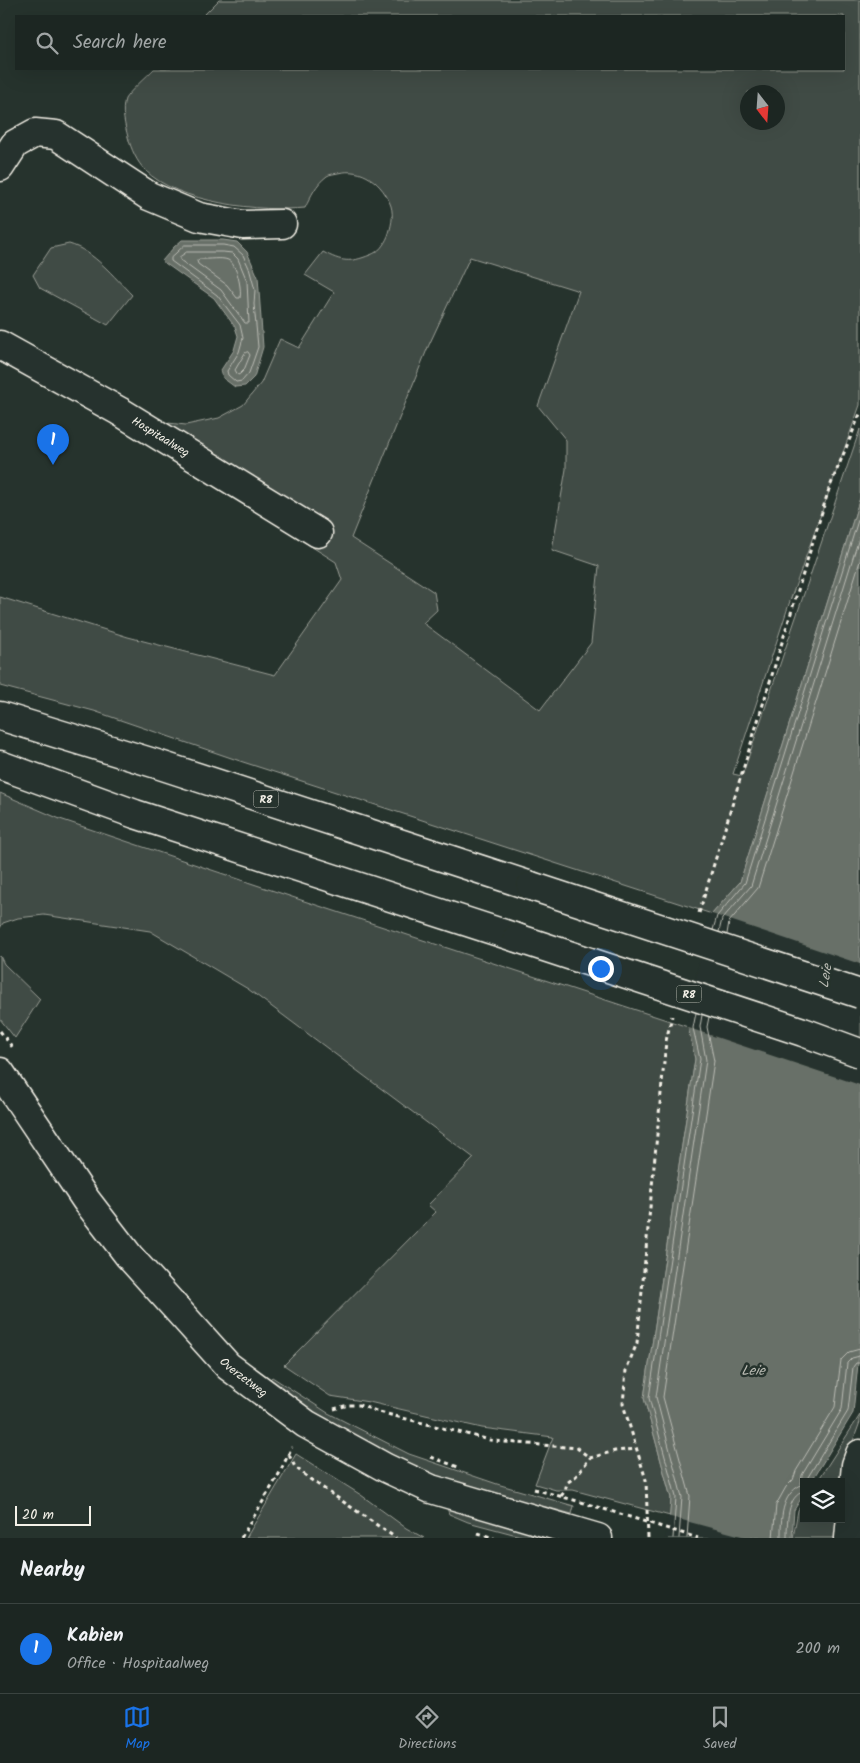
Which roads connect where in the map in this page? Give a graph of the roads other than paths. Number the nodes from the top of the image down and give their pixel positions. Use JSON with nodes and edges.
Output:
{"nodes":[{"id":1,"x":0,"y":167,"type":"edge"},
{"id":2,"x":282,"y":224,"type":"dead end"},
{"id":3,"x":0,"y":345,"type":"edge"},
{"id":4,"x":318,"y":533,"type":"dead end"},
{"id":5,"x":0,"y":716,"type":"edge"},
{"id":6,"x":0,"y":765,"type":"edge"},
{"id":7,"x":860,"y":994,"type":"edge"},
{"id":8,"x":860,"y":1053,"type":"edge"},
{"id":9,"x":7,"y":1062,"type":"edge"},
{"id":10,"x":860,"y":1454,"type":"edge"},
{"id":11,"x":586,"y":1534,"type":"edge"},
{"id":12,"x":849,"y":1538,"type":"edge"}],
"edges":[{"from":1,"to":2,"type":"main road"},
{"from":3,"to":4,"type":"main road","name":"Hospitaalweg"},
{"from":5,"to":7,"type":"main road","number":"R8","bridge":true},
{"from":6,"to":8,"type":"main road","number":"R8","bridge":true},
{"from":9,"to":11,"type":"main road","name":"Overzetweg"},
{"from":10,"to":12,"type":"main road"}]}
